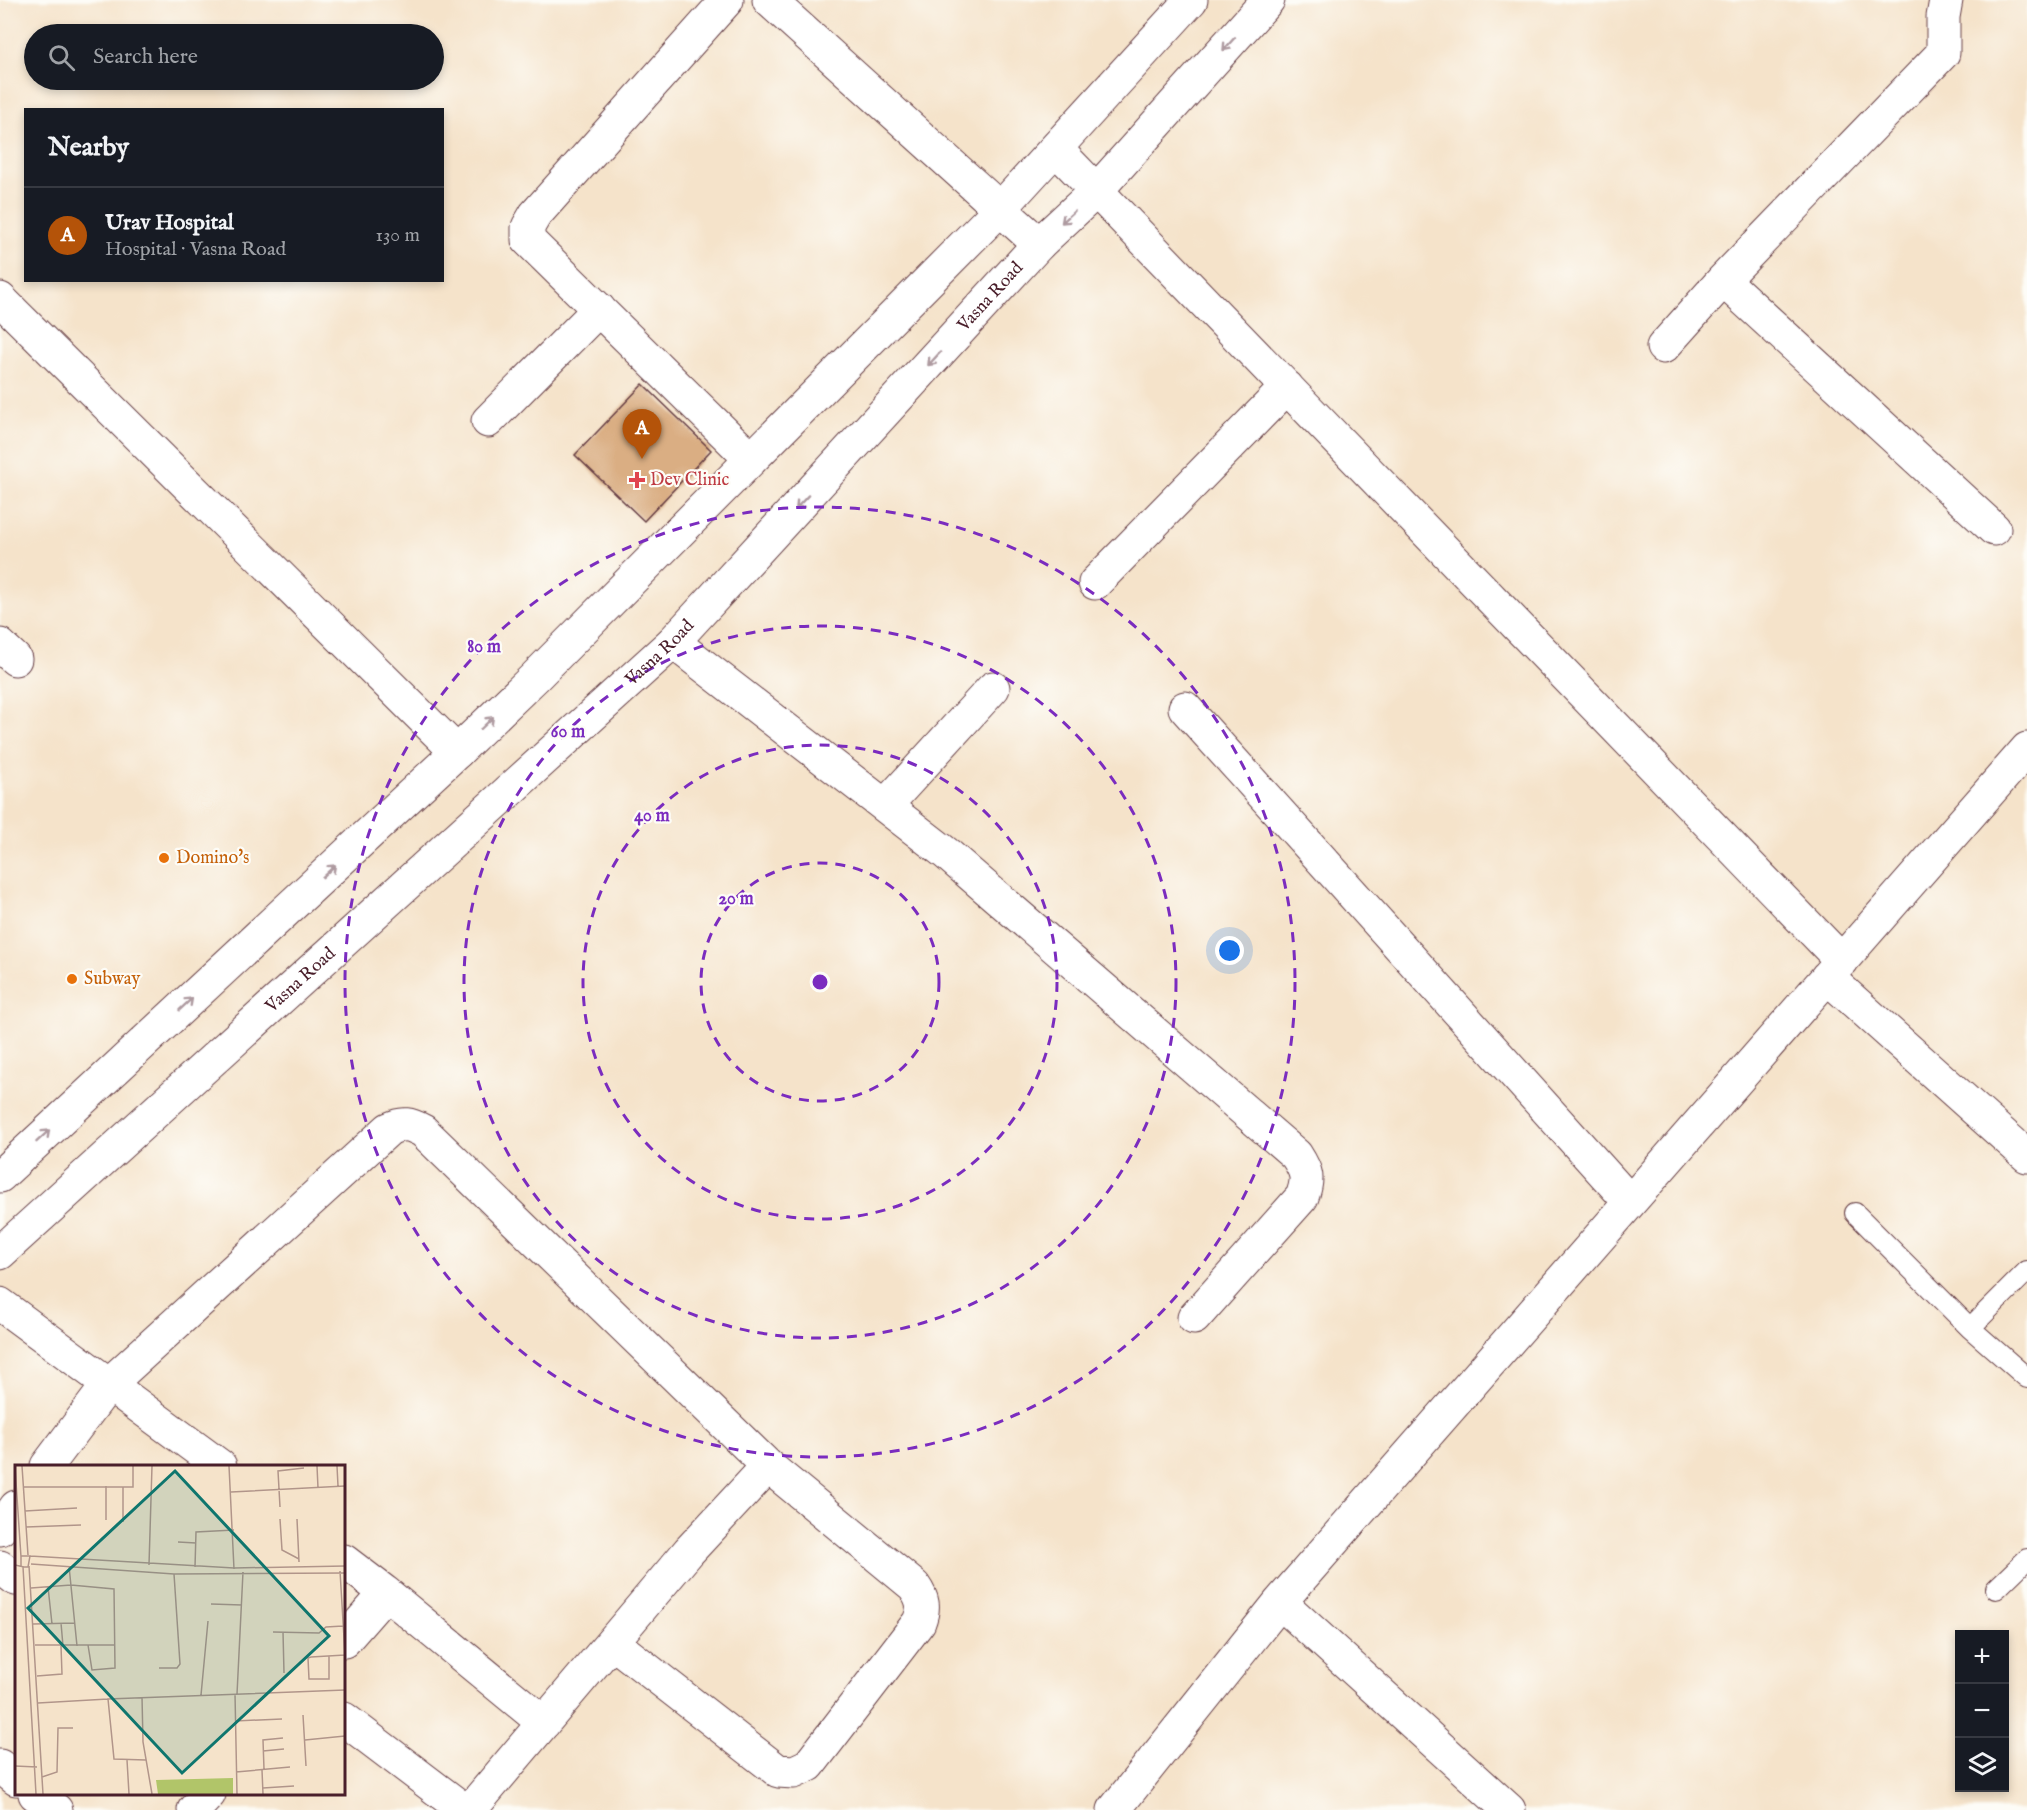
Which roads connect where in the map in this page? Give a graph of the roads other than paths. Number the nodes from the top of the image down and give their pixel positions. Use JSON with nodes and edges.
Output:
{"nodes":[{"id":1,"x":727,"y":0,"type":"edge"},
{"id":2,"x":769,"y":0,"type":"edge"},
{"id":3,"x":1191,"y":0,"type":"edge"},
{"id":4,"x":1268,"y":0,"type":"edge"},
{"id":5,"x":1946,"y":0,"type":"edge"},
{"id":6,"x":1056,"y":149,"type":"junction"},
{"id":7,"x":1097,"y":190,"type":"junction"},
{"id":8,"x":1000,"y":209,"type":"junction"},
{"id":9,"x":1039,"y":244,"type":"junction"},
{"id":10,"x":1723,"y":280,"type":"junction"},
{"id":11,"x":0,"y":299,"type":"edge"},
{"id":12,"x":599,"y":309,"type":"junction"},
{"id":13,"x":1663,"y":347,"type":"dead end"},
{"id":14,"x":1287,"y":387,"type":"junction"},
{"id":15,"x":488,"y":421,"type":"dead end"},
{"id":16,"x":752,"y":459,"type":"junction"},
{"id":17,"x":1994,"y":529,"type":"dead end"},
{"id":18,"x":1095,"y":583,"type":"dead end"},
{"id":19,"x":673,"y":642,"type":"junction"},
{"id":20,"x":993,"y":688,"type":"dead end"},
{"id":21,"x":1185,"y":708,"type":"dead end"},
{"id":22,"x":2027,"y":749,"type":"edge"},
{"id":23,"x":457,"y":752,"type":"junction"},
{"id":24,"x":885,"y":806,"type":"junction"},
{"id":25,"x":1835,"y":969,"type":"junction"},
{"id":26,"x":2021,"y":1138,"type":"edge"},
{"id":27,"x":0,"y":1176,"type":"edge"},
{"id":28,"x":1630,"y":1202,"type":"junction"},
{"id":29,"x":1855,"y":1214,"type":"dead end"},
{"id":30,"x":0,"y":1253,"type":"edge"},
{"id":31,"x":2027,"y":1270,"type":"edge"},
{"id":32,"x":0,"y":1304,"type":"edge"},
{"id":33,"x":1194,"y":1318,"type":"dead end"},
{"id":34,"x":1970,"y":1328,"type":"junction"},
{"id":35,"x":2027,"y":1378,"type":"edge"},
{"id":36,"x":108,"y":1385,"type":"junction"},
{"id":37,"x":48,"y":1465,"type":"edge"},
{"id":38,"x":217,"y":1465,"type":"edge"},
{"id":39,"x":768,"y":1466,"type":"junction"},
{"id":40,"x":15,"y":1508,"type":"edge"},
{"id":41,"x":0,"y":1529,"type":"edge"},
{"id":42,"x":2027,"y":1559,"type":"edge"},
{"id":43,"x":345,"y":1562,"type":"edge"},
{"id":44,"x":0,"y":1567,"type":"edge"},
{"id":45,"x":15,"y":1578,"type":"edge"},
{"id":46,"x":1995,"y":1589,"type":"dead end"},
{"id":47,"x":386,"y":1593,"type":"junction"},
{"id":48,"x":1280,"y":1602,"type":"junction"},
{"id":49,"x":345,"y":1640,"type":"edge"},
{"id":50,"x":612,"y":1642,"type":"junction"},
{"id":51,"x":345,"y":1720,"type":"edge"},
{"id":52,"x":544,"y":1723,"type":"junction"},
{"id":53,"x":0,"y":1766,"type":"edge"},
{"id":54,"x":15,"y":1778,"type":"edge"},
{"id":55,"x":36,"y":1795,"type":"edge"},
{"id":56,"x":208,"y":1795,"type":"edge"},
{"id":57,"x":56,"y":1810,"type":"edge"},
{"id":58,"x":194,"y":1810,"type":"edge"},
{"id":59,"x":464,"y":1810,"type":"edge"},
{"id":60,"x":470,"y":1810,"type":"edge"},
{"id":61,"x":1114,"y":1810,"type":"edge"},
{"id":62,"x":1509,"y":1810,"type":"edge"}],
"edges":[{"from":1,"to":12,"type":"street"},
{"from":2,"to":8,"type":"street"},
{"from":3,"to":6,"type":"street"},
{"from":4,"to":7,"type":"street","name":"Vasna Road","one_way":true},
{"from":5,"to":10,"type":"street"},
{"from":6,"to":7,"type":"street"},
{"from":6,"to":8,"type":"street"},
{"from":7,"to":9,"type":"street","name":"Vasna Road","one_way":true},
{"from":7,"to":14,"type":"street"},
{"from":8,"to":9,"type":"street"},
{"from":8,"to":16,"type":"street"},
{"from":9,"to":19,"type":"street","name":"Vasna Road","one_way":true},
{"from":10,"to":13,"type":"street"},
{"from":10,"to":17,"type":"street"},
{"from":11,"to":23,"type":"street"},
{"from":12,"to":15,"type":"street"},
{"from":12,"to":16,"type":"street"},
{"from":14,"to":18,"type":"street"},
{"from":14,"to":25,"type":"street"},
{"from":23,"to":16,"type":"street","one_way":true},
{"from":19,"to":24,"type":"street"},
{"from":19,"to":30,"type":"street","name":"Vasna Road"},
{"from":20,"to":24,"type":"street"},
{"from":21,"to":28,"type":"street"},
{"from":22,"to":25,"type":"street"},
{"from":27,"to":23,"type":"street","one_way":true},
{"from":24,"to":33,"type":"street"},
{"from":25,"to":26,"type":"street"},
{"from":25,"to":28,"type":"street"},
{"from":28,"to":48,"type":"street"},
{"from":29,"to":34,"type":"lane"},
{"from":31,"to":34,"type":"lane"},
{"from":32,"to":36,"type":"street"},
{"from":34,"to":35,"type":"lane"},
{"from":36,"to":37,"type":"street"},
{"from":36,"to":38,"type":"street"},
{"from":36,"to":39,"type":"street"},
{"from":39,"to":50,"type":"street"},
{"from":39,"to":50,"type":"street"},
{"from":40,"to":41,"type":"street"},
{"from":42,"to":46,"type":"lane"},
{"from":43,"to":47,"type":"street"},
{"from":44,"to":45,"type":"street"},
{"from":47,"to":49,"type":"street"},
{"from":47,"to":52,"type":"street"},
{"from":48,"to":61,"type":"street"},
{"from":48,"to":62,"type":"street"},
{"from":50,"to":52,"type":"street"},
{"from":51,"to":59,"type":"street"},
{"from":52,"to":60,"type":"street"},
{"from":53,"to":54,"type":"street"},
{"from":55,"to":57,"type":"street"},
{"from":56,"to":58,"type":"street"}]}
